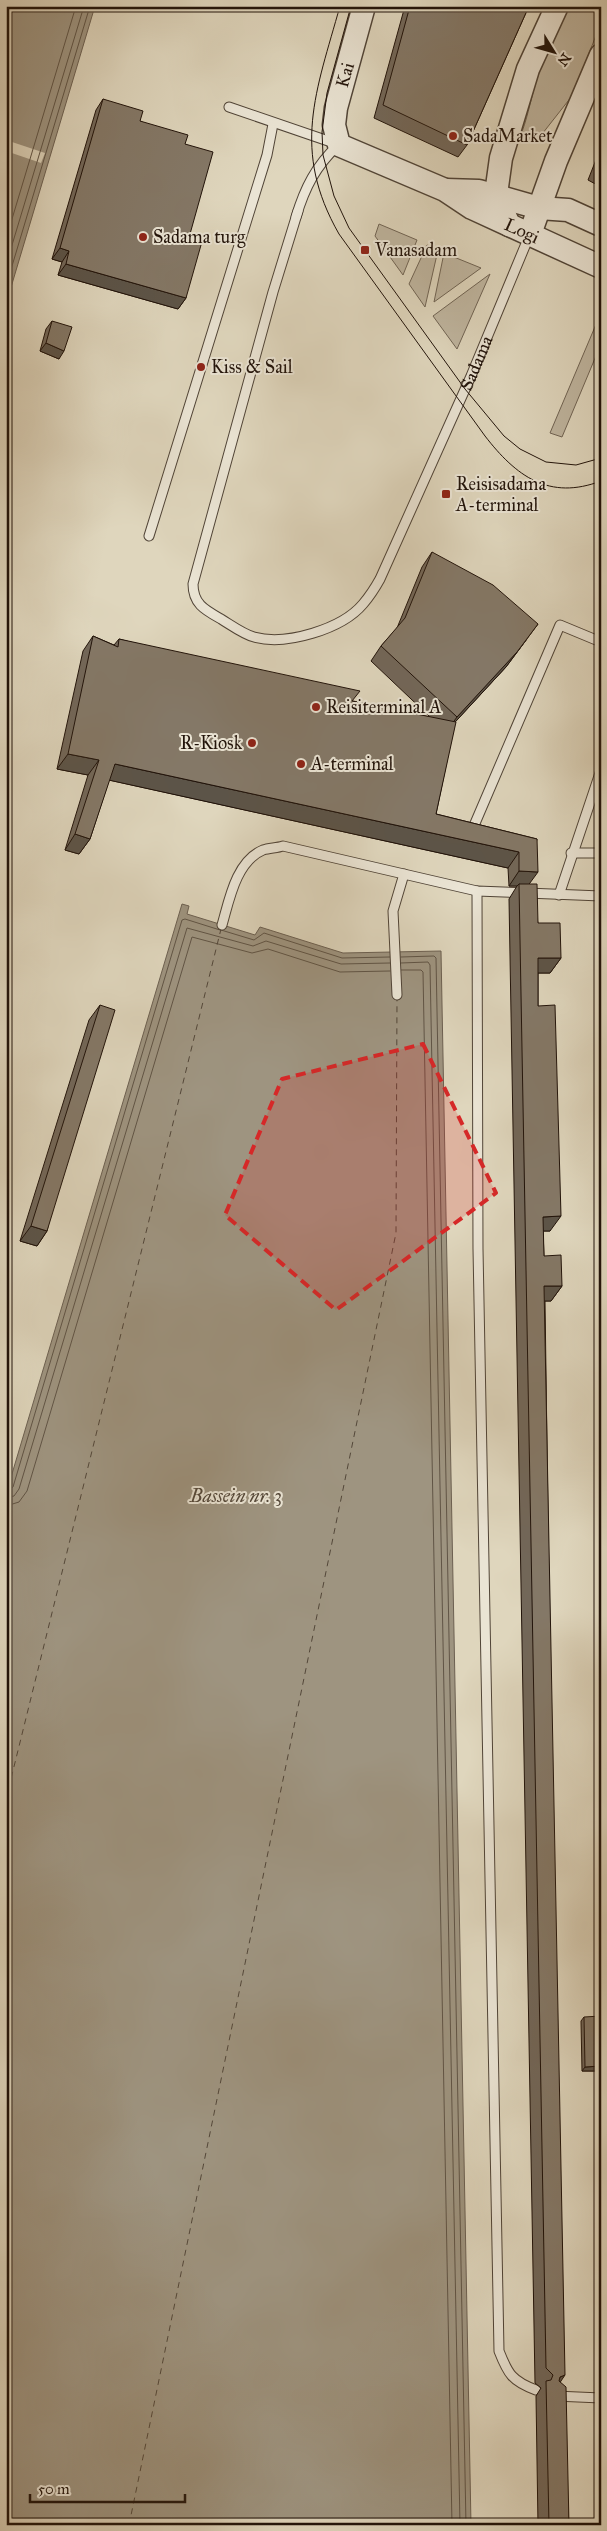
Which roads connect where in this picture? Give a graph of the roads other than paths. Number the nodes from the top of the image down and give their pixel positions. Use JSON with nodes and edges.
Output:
{"nodes":[{"id":1,"x":364,"y":6,"type":"edge"},
{"id":2,"x":557,"y":6,"type":"edge"},
{"id":3,"x":601,"y":55,"type":"edge"},
{"id":4,"x":228,"y":107,"type":"dead end"},
{"id":5,"x":273,"y":124,"type":"junction"},
{"id":6,"x":339,"y":145,"type":"junction"},
{"id":7,"x":553,"y":170,"type":"junction"},
{"id":8,"x":445,"y":190,"type":"junction"},
{"id":9,"x":496,"y":194,"type":"junction"},
{"id":10,"x":539,"y":208,"type":"junction"},
{"id":11,"x":568,"y":210,"type":"junction"},
{"id":12,"x":298,"y":211,"type":"junction"},
{"id":13,"x":509,"y":225,"type":"junction"},
{"id":14,"x":601,"y":225,"type":"edge"},
{"id":15,"x":530,"y":234,"type":"junction"},
{"id":16,"x":601,"y":267,"type":"edge"},
{"id":17,"x":210,"y":519,"type":"dead end"},
{"id":18,"x":149,"y":536,"type":"dead end"},
{"id":19,"x":601,"y":642,"type":"edge"},
{"id":20,"x":601,"y":769,"type":"edge"},
{"id":21,"x":472,"y":828,"type":"edge"},
{"id":22,"x":601,"y":853,"type":"edge"},
{"id":23,"x":571,"y":854,"type":"junction"},
{"id":24,"x":404,"y":874,"type":"junction"},
{"id":25,"x":477,"y":891,"type":"junction"},
{"id":26,"x":559,"y":895,"type":"junction"},
{"id":27,"x":601,"y":896,"type":"edge"},
{"id":28,"x":222,"y":925,"type":"dead end"},
{"id":29,"x":397,"y":996,"type":"dead end"},
{"id":30,"x":536,"y":2390,"type":"dead end"},
{"id":31,"x":555,"y":2396,"type":"edge"},
{"id":32,"x":601,"y":2398,"type":"edge"}],
"edges":[{"from":1,"to":6,"type":"street","name":"Kai"},
{"from":2,"to":9,"type":"street"},
{"from":3,"to":7,"type":"street","name":"Sadama"},
{"from":4,"to":5,"type":"lane"},
{"from":5,"to":6,"type":"lane"},
{"from":5,"to":18,"type":"lane"},
{"from":6,"to":8,"type":"street","name":"Logi"},
{"from":6,"to":12,"type":"lane"},
{"from":7,"to":10,"type":"street","name":"Sadama"},
{"from":7,"to":11,"type":"street"},
{"from":8,"to":9,"type":"street","name":"Logi"},
{"from":8,"to":13,"type":"street","name":"Logi"},
{"from":9,"to":10,"type":"street","name":"Logi"},
{"from":9,"to":13,"type":"street"},
{"from":10,"to":11,"type":"street","name":"Logi"},
{"from":10,"to":15,"type":"street","name":"Sadama"},
{"from":11,"to":14,"type":"street","name":"Logi"},
{"from":12,"to":15,"type":"lane","name":"Sadama"},
{"from":12,"to":17,"type":"lane"},
{"from":13,"to":15,"type":"street","name":"Logi"},
{"from":15,"to":16,"type":"street","name":"Logi"},
{"from":19,"to":21,"type":"lane"},
{"from":20,"to":23,"type":"lane"},
{"from":22,"to":23,"type":"lane"},
{"from":23,"to":26,"type":"lane"},
{"from":24,"to":25,"type":"lane"},
{"from":24,"to":28,"type":"lane"},
{"from":24,"to":29,"type":"lane"},
{"from":25,"to":26,"type":"lane"},
{"from":25,"to":30,"type":"lane"},
{"from":26,"to":27,"type":"lane"},
{"from":31,"to":32,"type":"lane"}]}
